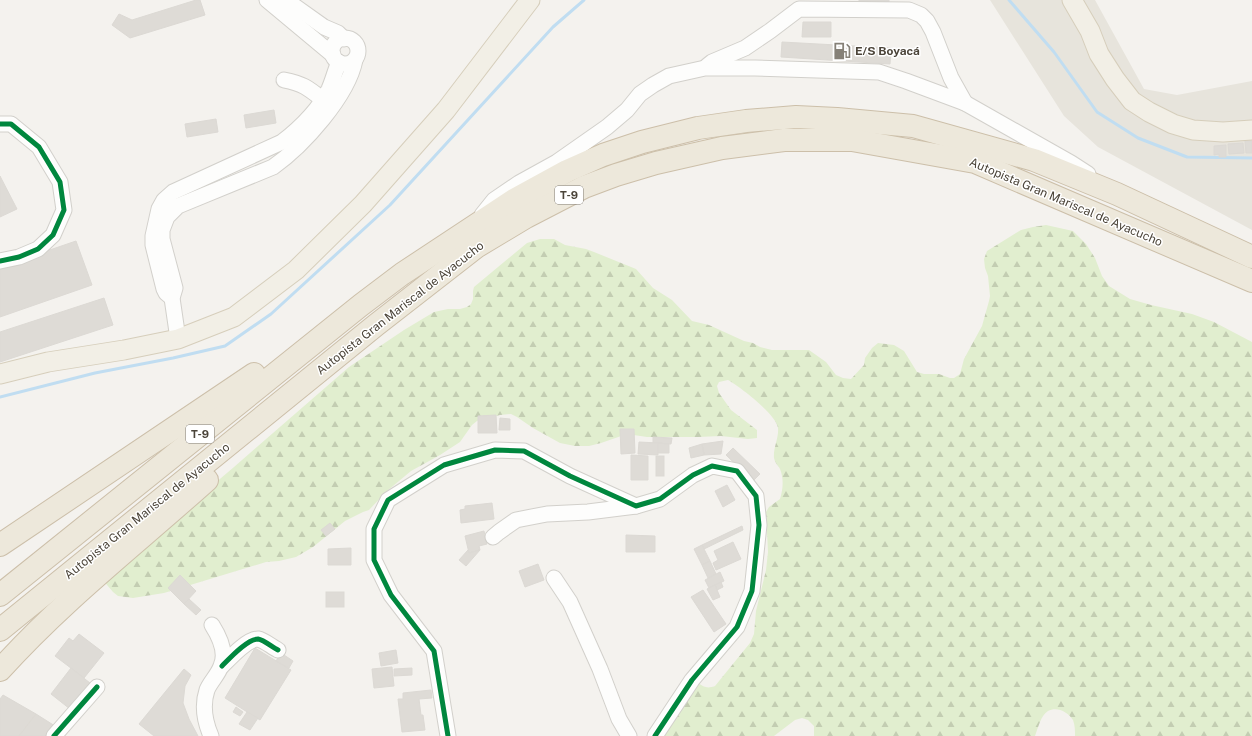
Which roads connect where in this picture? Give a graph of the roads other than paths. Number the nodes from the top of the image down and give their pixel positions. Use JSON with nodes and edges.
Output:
{"nodes":[{"id":1,"x":267,"y":0,"type":"edge"},
{"id":2,"x":286,"y":0,"type":"edge"},
{"id":3,"x":530,"y":0,"type":"edge"},
{"id":4,"x":1072,"y":0,"type":"edge"},
{"id":5,"x":344,"y":39,"type":"junction"},
{"id":6,"x":336,"y":59,"type":"junction"},
{"id":7,"x":355,"y":60,"type":"junction"},
{"id":8,"x":705,"y":68,"type":"junction"},
{"id":9,"x":284,"y":80,"type":"dead end"},
{"id":10,"x":322,"y":99,"type":"junction"},
{"id":11,"x":965,"y":103,"type":"junction"},
{"id":12,"x":0,"y":124,"type":"edge"},
{"id":13,"x":1252,"y":130,"type":"edge"},
{"id":14,"x":1117,"y":194,"type":"junction"},
{"id":15,"x":474,"y":226,"type":"junction"},
{"id":16,"x":1252,"y":257,"type":"edge"},
{"id":17,"x":0,"y":261,"type":"edge"},
{"id":18,"x":402,"y":274,"type":"junction"},
{"id":19,"x":1252,"y":281,"type":"edge"},
{"id":20,"x":414,"y":295,"type":"junction"},
{"id":21,"x":172,"y":298,"type":"junction"},
{"id":22,"x":178,"y":339,"type":"junction"},
{"id":23,"x":0,"y":374,"type":"edge"},
{"id":24,"x":636,"y":506,"type":"junction"},
{"id":25,"x":493,"y":538,"type":"dead end"},
{"id":26,"x":0,"y":545,"type":"edge"},
{"id":27,"x":554,"y":578,"type":"dead end"},
{"id":28,"x":0,"y":595,"type":"edge"},
{"id":29,"x":212,"y":625,"type":"dead end"},
{"id":30,"x":0,"y":630,"type":"edge"},
{"id":31,"x":278,"y":650,"type":"dead end"},
{"id":32,"x":222,"y":666,"type":"junction"},
{"id":33,"x":0,"y":670,"type":"edge"},
{"id":34,"x":97,"y":687,"type":"dead end"},
{"id":35,"x":54,"y":736,"type":"edge"},
{"id":36,"x":210,"y":736,"type":"edge"},
{"id":37,"x":448,"y":736,"type":"edge"},
{"id":38,"x":629,"y":736,"type":"edge"},
{"id":39,"x":655,"y":736,"type":"edge"}],
"edges":[{"from":1,"to":6,"type":"street"},
{"from":2,"to":5,"type":"street"},
{"from":3,"to":22,"type":"main road"},
{"from":4,"to":13,"type":"main road"},
{"from":5,"to":6,"type":"street"},
{"from":5,"to":7,"type":"street"},
{"from":6,"to":7,"type":"street"},
{"from":6,"to":10,"type":"street"},
{"from":7,"to":21,"type":"street"},
{"from":8,"to":11,"type":"street"},
{"from":8,"to":11,"type":"street"},
{"from":8,"to":15,"type":"street"},
{"from":9,"to":10,"type":"street"},
{"from":10,"to":21,"type":"street"},
{"from":11,"to":14,"type":"street"},
{"from":12,"to":17,"type":"street"},
{"from":14,"to":15,"type":"highway","name":"Autopista Gran Mariscal de Ayacucho","number":"T-9"},
{"from":14,"to":16,"type":"highway","name":"Autopista Gran Mariscal de Ayacucho","number":"T-9"},
{"from":15,"to":18,"type":"highway","name":"Autopista Gran Mariscal de Ayacucho","number":"T-9"},
{"from":18,"to":26,"type":"highway"},
{"from":18,"to":28,"type":"highway","name":"Autopista Gran Mariscal de Ayacucho","number":"T-9"},
{"from":19,"to":20,"type":"highway","name":"Autopista Gran Mariscal de Ayacucho","number":"T-9"},
{"from":20,"to":30,"type":"highway","name":"Autopista Gran Mariscal de Ayacucho","number":"T-9"},
{"from":20,"to":33,"type":"highway"},
{"from":21,"to":22,"type":"street"},
{"from":22,"to":23,"type":"main road"},
{"from":24,"to":25,"type":"street"},
{"from":24,"to":37,"type":"street"},
{"from":24,"to":39,"type":"street"},
{"from":27,"to":38,"type":"street"},
{"from":29,"to":32,"type":"street"},
{"from":31,"to":32,"type":"street"},
{"from":32,"to":36,"type":"street"},
{"from":34,"to":35,"type":"street"}]}
